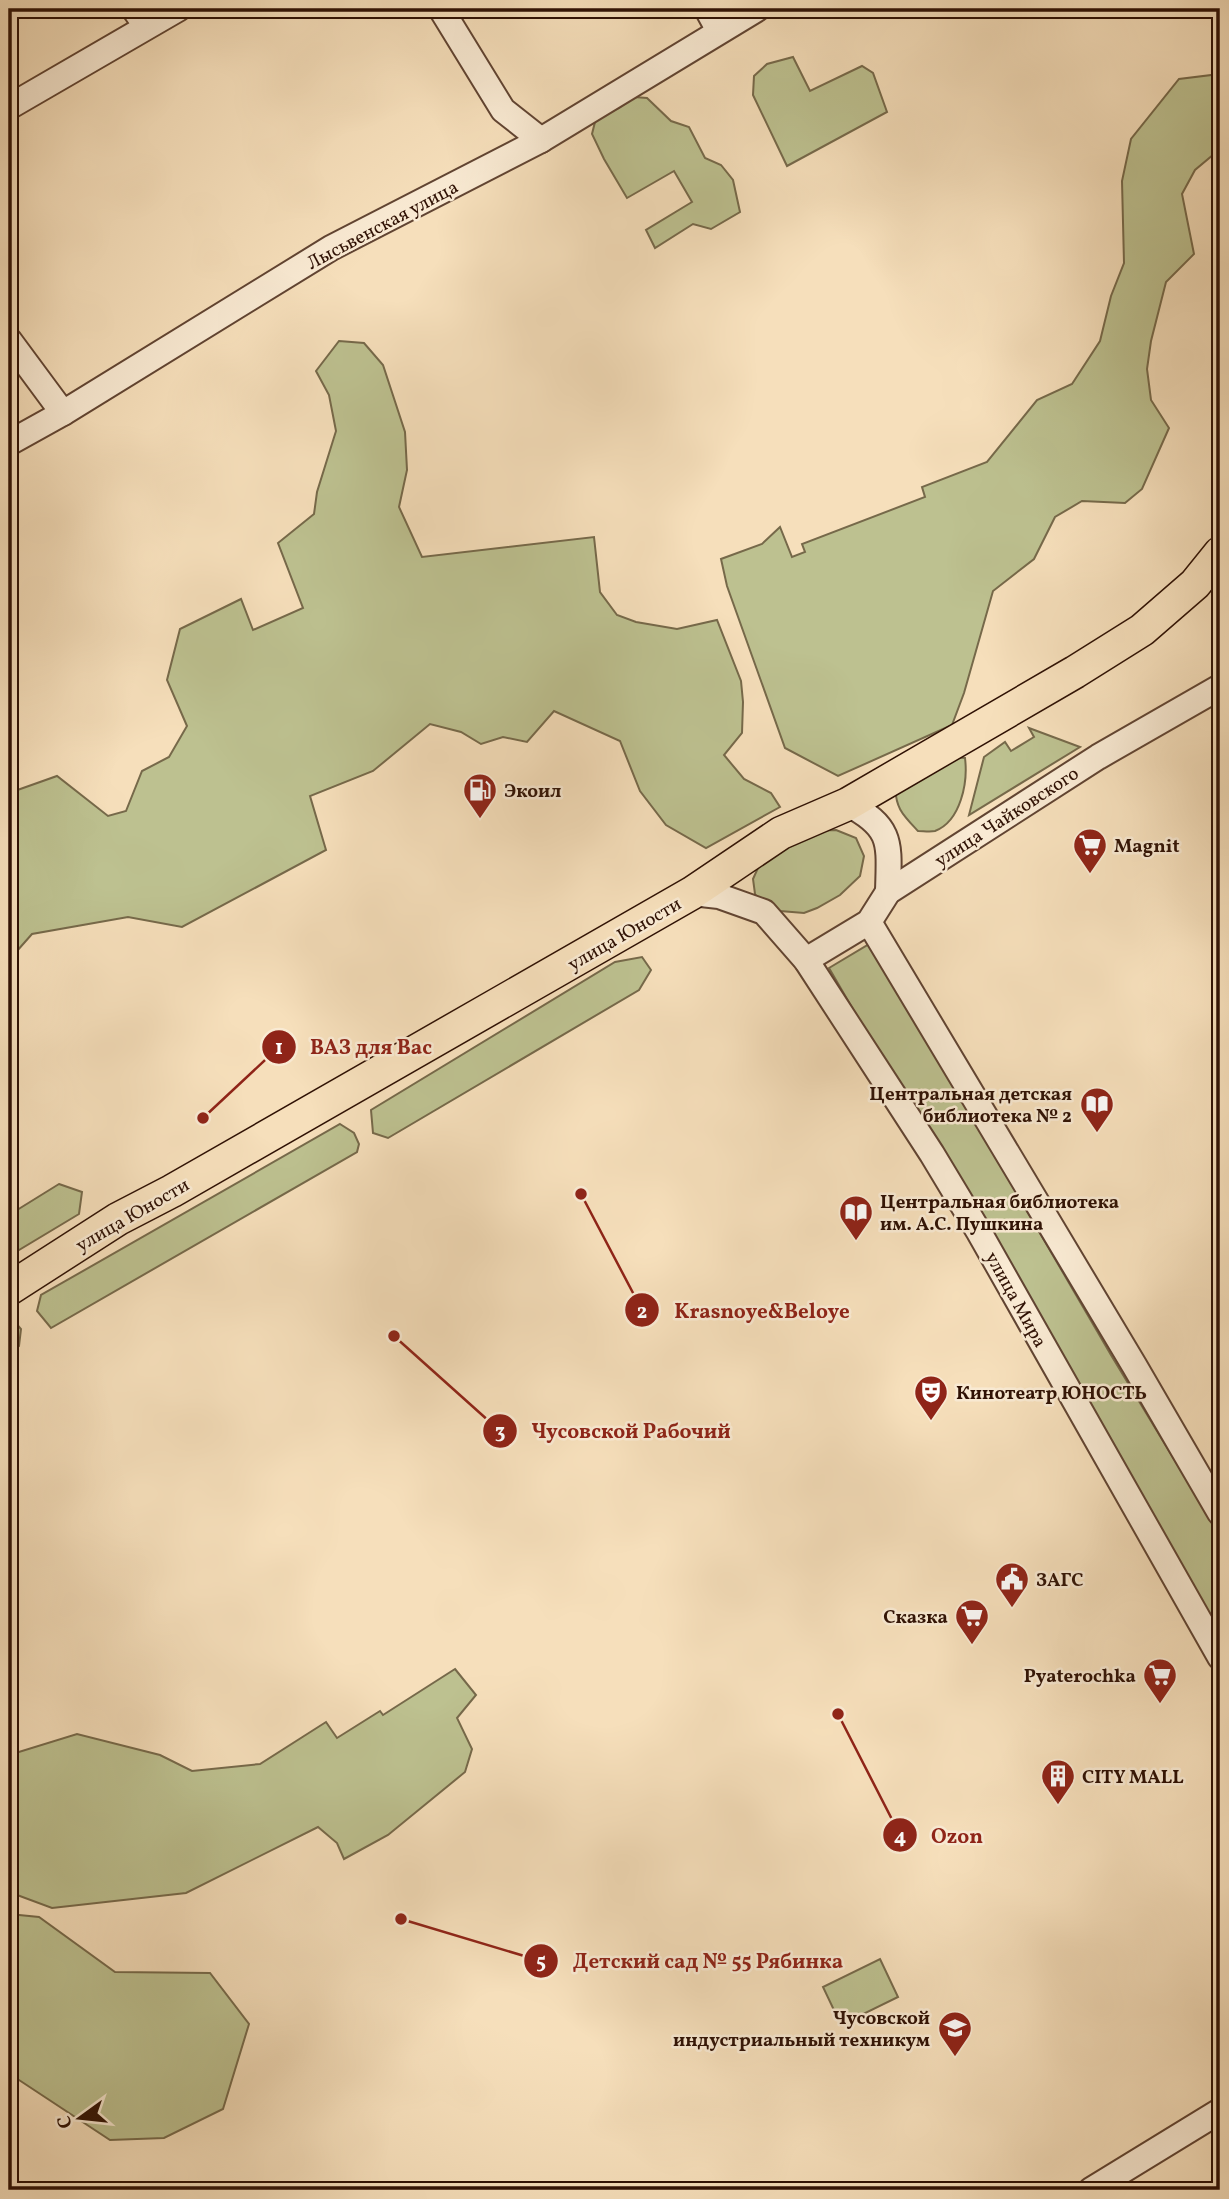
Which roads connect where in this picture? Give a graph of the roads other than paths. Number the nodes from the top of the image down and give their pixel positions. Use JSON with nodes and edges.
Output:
{"nodes":[{"id":1,"x":178,"y":9,"type":"edge"},
{"id":2,"x":441,"y":9,"type":"edge"},
{"id":3,"x":707,"y":9,"type":"edge"},
{"id":4,"x":757,"y":9,"type":"edge"},
{"id":5,"x":140,"y":18,"type":"edge"},
{"id":6,"x":719,"y":31,"type":"junction"},
{"id":7,"x":9,"y":107,"type":"edge"},
{"id":8,"x":541,"y":140,"type":"junction"},
{"id":9,"x":9,"y":340,"type":"edge"},
{"id":10,"x":63,"y":413,"type":"junction"},
{"id":11,"x":9,"y":443,"type":"edge"},
{"id":12,"x":1220,"y":553,"type":"edge"},
{"id":13,"x":1220,"y":687,"type":"edge"},
{"id":14,"x":848,"y":804,"type":"junction"},
{"id":15,"x":888,"y":892,"type":"junction"},
{"id":16,"x":692,"y":893,"type":"junction"},
{"id":17,"x":869,"y":922,"type":"junction"},
{"id":18,"x":806,"y":960,"type":"junction"},
{"id":19,"x":9,"y":1289,"type":"edge"},
{"id":20,"x":1220,"y":1513,"type":"edge"},
{"id":21,"x":1220,"y":1657,"type":"edge"},
{"id":22,"x":1220,"y":2111,"type":"edge"},
{"id":23,"x":1091,"y":2190,"type":"edge"}],
"edges":[{"from":1,"to":5,"type":"street"},
{"from":2,"to":8,"type":"street"},
{"from":3,"to":6,"type":"street"},
{"from":4,"to":6,"type":"street","name":"Лысьвенская улица"},
{"from":5,"to":7,"type":"street"},
{"from":6,"to":8,"type":"street","name":"Лысьвенская улица"},
{"from":8,"to":10,"type":"street","name":"Лысьвенская улица"},
{"from":9,"to":10,"type":"street"},
{"from":10,"to":11,"type":"street","name":"Лысьвенская улица"},
{"from":12,"to":14,"type":"main road","name":"улица Юности"},
{"from":13,"to":15,"type":"street","name":"улица Чайковского"},
{"from":14,"to":15,"type":"street"},
{"from":14,"to":16,"type":"main road","name":"улица Юности"},
{"from":15,"to":17,"type":"street","name":"улица Чайковского"},
{"from":16,"to":18,"type":"street","name":"улица Мира"},
{"from":16,"to":19,"type":"main road","name":"улица Юности"},
{"from":17,"to":18,"type":"street","name":"улица Чайковского"},
{"from":17,"to":20,"type":"street"},
{"from":18,"to":21,"type":"street","name":"улица Мира"},
{"from":22,"to":23,"type":"street"}]}
